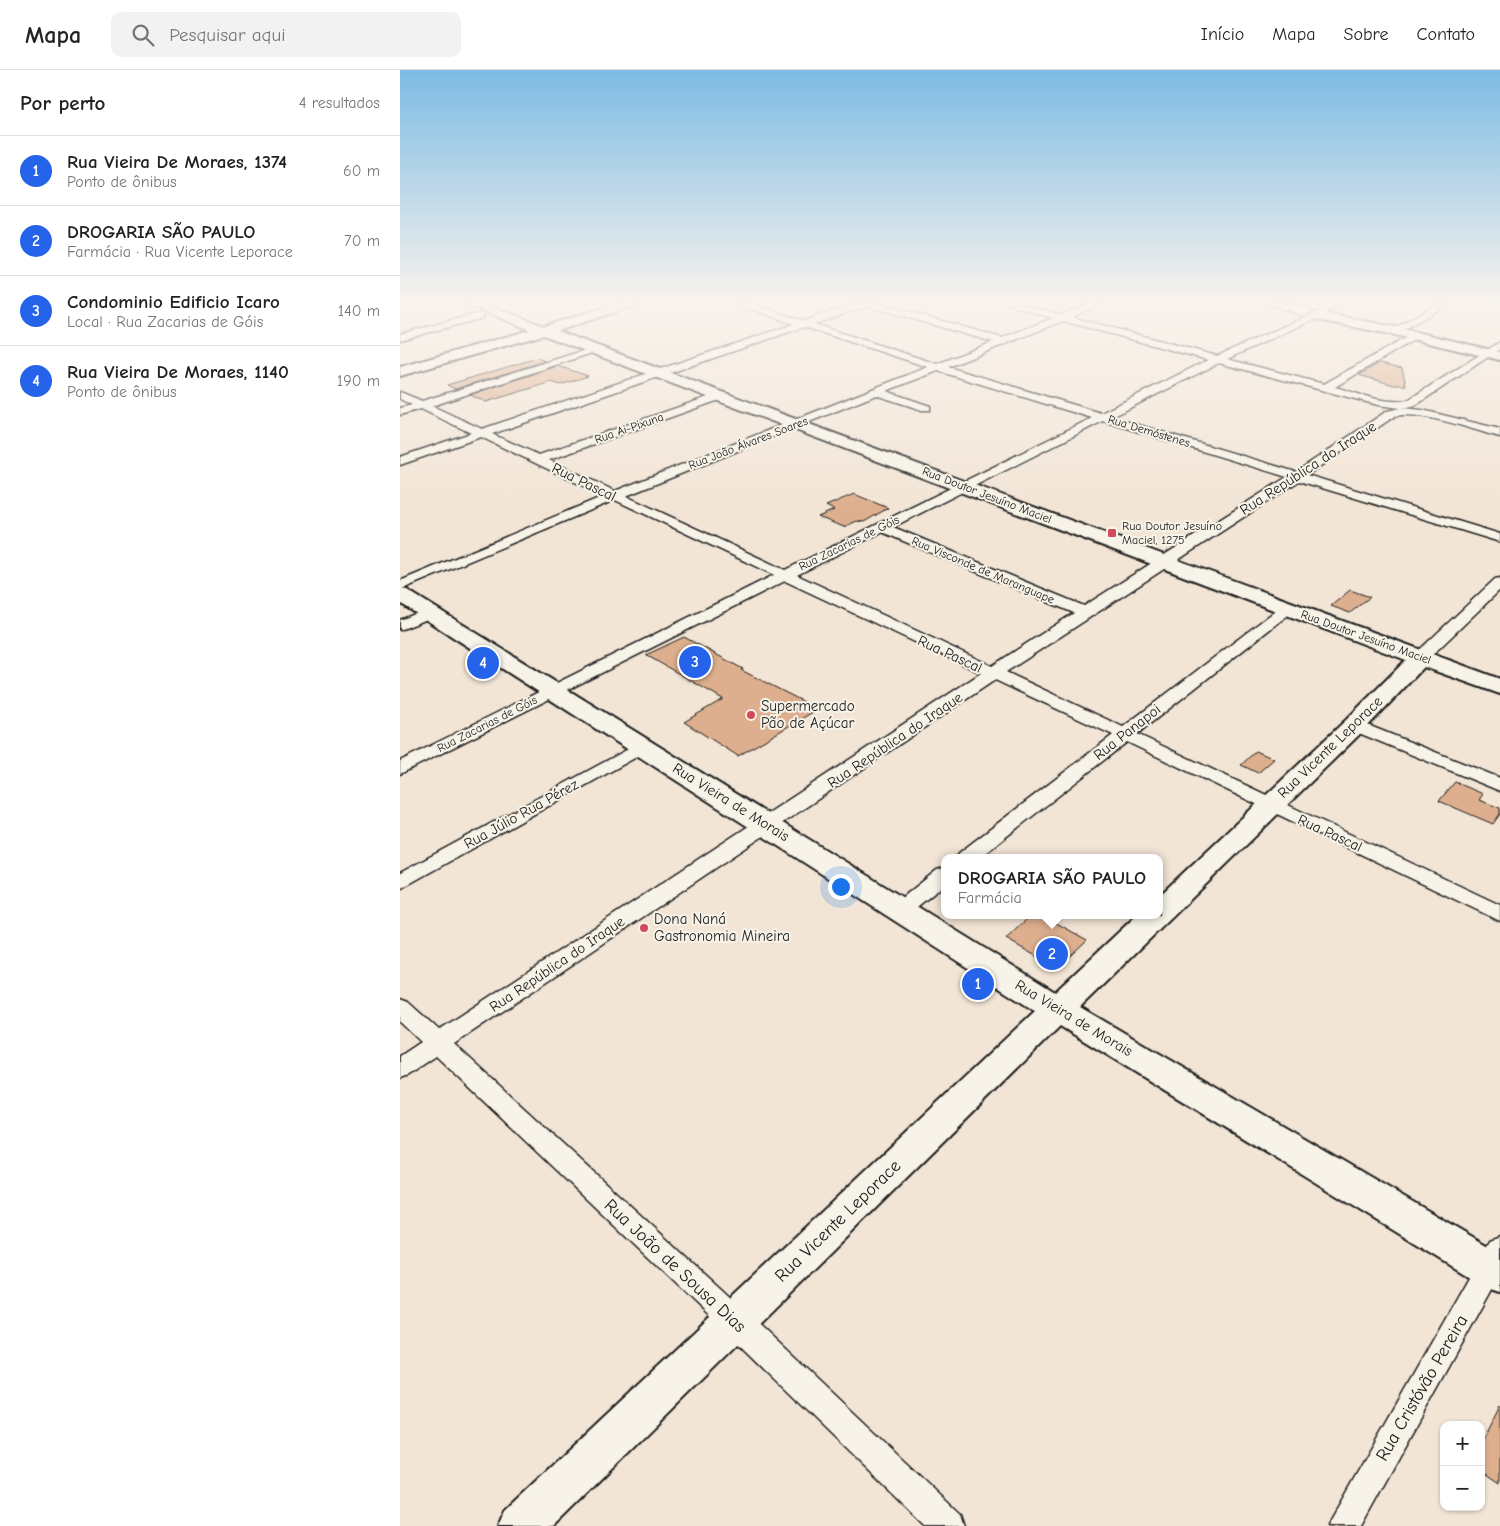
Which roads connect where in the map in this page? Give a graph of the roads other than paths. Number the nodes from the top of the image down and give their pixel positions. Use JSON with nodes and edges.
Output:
{"nodes":[{"id":1,"x":528,"y":372,"type":"edge"},
{"id":2,"x":655,"y":372,"type":"edge"},
{"id":3,"x":666,"y":372,"type":"edge"},
{"id":4,"x":930,"y":372,"type":"edge"},
{"id":5,"x":953,"y":372,"type":"edge"},
{"id":6,"x":1192,"y":372,"type":"edge"},
{"id":7,"x":1266,"y":372,"type":"edge"},
{"id":8,"x":1353,"y":372,"type":"edge"},
{"id":9,"x":1465,"y":372,"type":"edge"},
{"id":10,"x":660,"y":374,"type":"junction"},
{"id":11,"x":1326,"y":388,"type":"junction"},
{"id":12,"x":877,"y":392,"type":"junction"},
{"id":13,"x":400,"y":395,"type":"edge"},
{"id":14,"x":721,"y":396,"type":"junction"},
{"id":15,"x":422,"y":406,"type":"junction"},
{"id":16,"x":926,"y":408,"type":"dead end"},
{"id":17,"x":1402,"y":408,"type":"junction"},
{"id":18,"x":400,"y":412,"type":"edge"},
{"id":19,"x":1102,"y":416,"type":"junction"},
{"id":20,"x":796,"y":424,"type":"junction"},
{"id":21,"x":482,"y":433,"type":"junction"},
{"id":22,"x":1500,"y":433,"type":"edge"},
{"id":23,"x":537,"y":460,"type":"junction"},
{"id":24,"x":400,"y":461,"type":"edge"},
{"id":25,"x":1298,"y":476,"type":"junction"},
{"id":26,"x":966,"y":487,"type":"junction"},
{"id":27,"x":613,"y":496,"type":"junction"},
{"id":28,"x":881,"y":527,"type":"junction"},
{"id":29,"x":1500,"y":538,"type":"edge"},
{"id":30,"x":1163,"y":562,"type":"junction"},
{"id":31,"x":783,"y":575,"type":"junction"},
{"id":32,"x":1500,"y":582,"type":"edge"},
{"id":33,"x":400,"y":586,"type":"edge"},
{"id":34,"x":400,"y":594,"type":"edge"},
{"id":35,"x":1288,"y":608,"type":"junction"},
{"id":36,"x":1085,"y":612,"type":"junction"},
{"id":37,"x":430,"y":613,"type":"junction"},
{"id":38,"x":400,"y":625,"type":"edge"},
{"id":39,"x":1420,"y":657,"type":"junction"},
{"id":40,"x":993,"y":675,"type":"junction"},
{"id":41,"x":1500,"y":687,"type":"edge"},
{"id":42,"x":553,"y":691,"type":"junction"},
{"id":43,"x":1354,"y":724,"type":"junction"},
{"id":44,"x":1124,"y":734,"type":"junction"},
{"id":45,"x":643,"y":746,"type":"junction"},
{"id":46,"x":400,"y":768,"type":"edge"},
{"id":47,"x":1500,"y":785,"type":"edge"},
{"id":48,"x":1270,"y":805,"type":"junction"},
{"id":49,"x":767,"y":825,"type":"junction"},
{"id":50,"x":971,"y":854,"type":"edge"},
{"id":51,"x":941,"y":877,"type":"edge"},
{"id":52,"x":400,"y":882,"type":"edge"},
{"id":53,"x":1163,"y":908,"type":"edge"},
{"id":54,"x":900,"y":910,"type":"junction"},
{"id":55,"x":1500,"y":914,"type":"edge"},
{"id":56,"x":1151,"y":919,"type":"edge"},
{"id":57,"x":400,"y":1008,"type":"edge"},
{"id":58,"x":1057,"y":1009,"type":"junction"},
{"id":59,"x":437,"y":1044,"type":"junction"},
{"id":60,"x":400,"y":1068,"type":"edge"},
{"id":61,"x":1497,"y":1264,"type":"edge"},
{"id":62,"x":734,"y":1320,"type":"junction"},
{"id":63,"x":521,"y":1526,"type":"edge"},
{"id":64,"x":948,"y":1526,"type":"edge"},
{"id":65,"x":1343,"y":1526,"type":"edge"}],
"edges":[{"from":1,"to":15,"type":"street"},
{"from":2,"to":10,"type":"street","name":"Rua Doutor Jesuíno Maciel"},
{"from":3,"to":10,"type":"street"},
{"from":4,"to":12,"type":"street","name":"Rua João Álvares Soares"},
{"from":5,"to":19,"type":"street","name":"Rua Demóstenes"},
{"from":6,"to":19,"type":"street","name":"Rua Zacarias de Góis"},
{"from":7,"to":11,"type":"street"},
{"from":8,"to":11,"type":"street"},
{"from":9,"to":17,"type":"street","name":"Rua República do Iraque"},
{"from":10,"to":14,"type":"street","name":"Rua Doutor Jesuíno Maciel"},
{"from":10,"to":21,"type":"street"},
{"from":11,"to":17,"type":"street"},
{"from":12,"to":16,"type":"street"},
{"from":12,"to":20,"type":"street","name":"Rua João Álvares Soares"},
{"from":13,"to":15,"type":"street","name":"Rua Pascal"},
{"from":14,"to":20,"type":"street","name":"Rua Doutor Jesuíno Maciel"},
{"from":14,"to":23,"type":"street","name":"Rua Ai-Pixuna"},
{"from":15,"to":18,"type":"street"},
{"from":15,"to":21,"type":"street","name":"Rua Pascal"},
{"from":17,"to":22,"type":"street"},
{"from":17,"to":25,"type":"street","name":"Rua República do Iraque"},
{"from":19,"to":25,"type":"street","name":"Rua Demóstenes"},
{"from":19,"to":26,"type":"street","name":"Rua Zacarias de Góis"},
{"from":20,"to":26,"type":"street","name":"Rua Doutor Jesuíno Maciel"},
{"from":20,"to":27,"type":"street","name":"Rua João Álvares Soares"},
{"from":21,"to":23,"type":"street","name":"Rua Pascal"},
{"from":21,"to":24,"type":"street"},
{"from":23,"to":27,"type":"street","name":"Rua Pascal"},
{"from":25,"to":29,"type":"street","name":"Rua Demóstenes"},
{"from":25,"to":30,"type":"street","name":"Rua República do Iraque"},
{"from":26,"to":28,"type":"street","name":"Rua Zacarias de Góis"},
{"from":26,"to":30,"type":"street","name":"Rua Doutor Jesuíno Maciel"},
{"from":27,"to":31,"type":"street","name":"Rua Pascal"},
{"from":27,"to":33,"type":"street","name":"Rua João Álvares Soares"},
{"from":28,"to":31,"type":"street","name":"Rua Zacarias de Góis"},
{"from":28,"to":36,"type":"street","name":"Rua Visconde de Maranguape"},
{"from":30,"to":35,"type":"street","name":"Rua Doutor Jesuíno Maciel"},
{"from":30,"to":36,"type":"street","name":"Rua República do Iraque"},
{"from":31,"to":40,"type":"street","name":"Rua Pascal"},
{"from":31,"to":42,"type":"street","name":"Rua Zacarias de Góis"},
{"from":32,"to":39,"type":"street","name":"Rua Vicente Leporace"},
{"from":34,"to":37,"type":"street","name":"Rua Vieira de Morais"},
{"from":35,"to":39,"type":"street","name":"Rua Doutor Jesuíno Maciel"},
{"from":35,"to":44,"type":"street","name":"Rua Panapoi"},
{"from":36,"to":40,"type":"street","name":"Rua República do Iraque"},
{"from":37,"to":38,"type":"street"},
{"from":37,"to":42,"type":"street","name":"Rua Vieira de Morais"},
{"from":39,"to":41,"type":"street","name":"Rua Doutor Jesuíno Maciel"},
{"from":39,"to":43,"type":"street","name":"Rua Vicente Leporace"},
{"from":40,"to":44,"type":"street","name":"Rua Pascal"},
{"from":40,"to":49,"type":"street","name":"Rua República do Iraque"},
{"from":42,"to":45,"type":"street","name":"Rua Vieira de Morais"},
{"from":42,"to":46,"type":"street","name":"Rua Zacarias de Góis"},
{"from":43,"to":47,"type":"street"},
{"from":43,"to":48,"type":"street","name":"Rua Vicente Leporace"},
{"from":44,"to":48,"type":"street","name":"Rua Pascal"},
{"from":44,"to":50,"type":"street","name":"Rua Panapoi"},
{"from":45,"to":49,"type":"street","name":"Rua Vieira de Morais"},
{"from":45,"to":52,"type":"street","name":"Rua Júlio Rua Pérez"},
{"from":48,"to":53,"type":"street","name":"Rua Vicente Leporace"},
{"from":48,"to":55,"type":"street","name":"Rua Pascal"},
{"from":49,"to":54,"type":"street","name":"Rua Vieira de Morais"},
{"from":49,"to":59,"type":"street","name":"Rua República do Iraque"},
{"from":51,"to":54,"type":"street"},
{"from":54,"to":58,"type":"street","name":"Rua Vieira de Morais"},
{"from":56,"to":58,"type":"street","name":"Rua Vicente Leporace"},
{"from":57,"to":59,"type":"street","name":"Rua João de Sousa Dias"},
{"from":58,"to":61,"type":"street","name":"Rua Vieira de Morais"},
{"from":58,"to":62,"type":"street","name":"Rua Vicente Leporace"},
{"from":59,"to":60,"type":"street","name":"Rua República do Iraque"},
{"from":59,"to":62,"type":"street","name":"Rua João de Sousa Dias"},
{"from":61,"to":65,"type":"street","name":"Rua Cristóvão Pereira"},
{"from":62,"to":63,"type":"street","name":"Rua Vicente Leporace"},
{"from":62,"to":64,"type":"street","name":"Rua João de Sousa Dias"}]}
